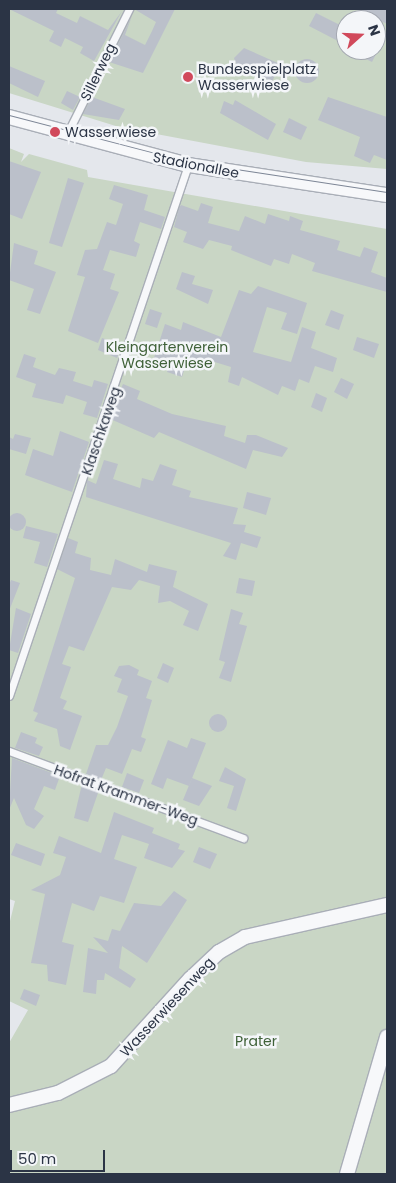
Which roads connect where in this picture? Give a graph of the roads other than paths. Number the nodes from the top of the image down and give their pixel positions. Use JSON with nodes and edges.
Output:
{"nodes":[{"id":1,"x":129,"y":9,"type":"edge"},
{"id":2,"x":9,"y":117,"type":"edge"},
{"id":3,"x":66,"y":136,"type":"junction"},
{"id":4,"x":188,"y":165,"type":"junction"},
{"id":5,"x":387,"y":195,"type":"edge"},
{"id":6,"x":9,"y":696,"type":"edge"},
{"id":7,"x":9,"y":751,"type":"edge"},
{"id":8,"x":243,"y":838,"type":"dead end"},
{"id":9,"x":387,"y":905,"type":"edge"},
{"id":10,"x":387,"y":1037,"type":"edge"},
{"id":11,"x":9,"y":1105,"type":"edge"},
{"id":12,"x":347,"y":1174,"type":"edge"}],
"edges":[{"from":1,"to":3,"type":"lane","name":"Sillerweg"},
{"from":2,"to":3,"type":"street","name":"Stadionallee"},
{"from":3,"to":4,"type":"street","name":"Stadionallee"},
{"from":4,"to":5,"type":"street","name":"Stadionallee"},
{"from":4,"to":6,"type":"lane","name":"Klaschkaweg"},
{"from":7,"to":8,"type":"lane","name":"Hofrat Krammer-Weg"},
{"from":9,"to":11,"type":"street","name":"Wasserwiesenweg"},
{"from":10,"to":12,"type":"street"}]}
